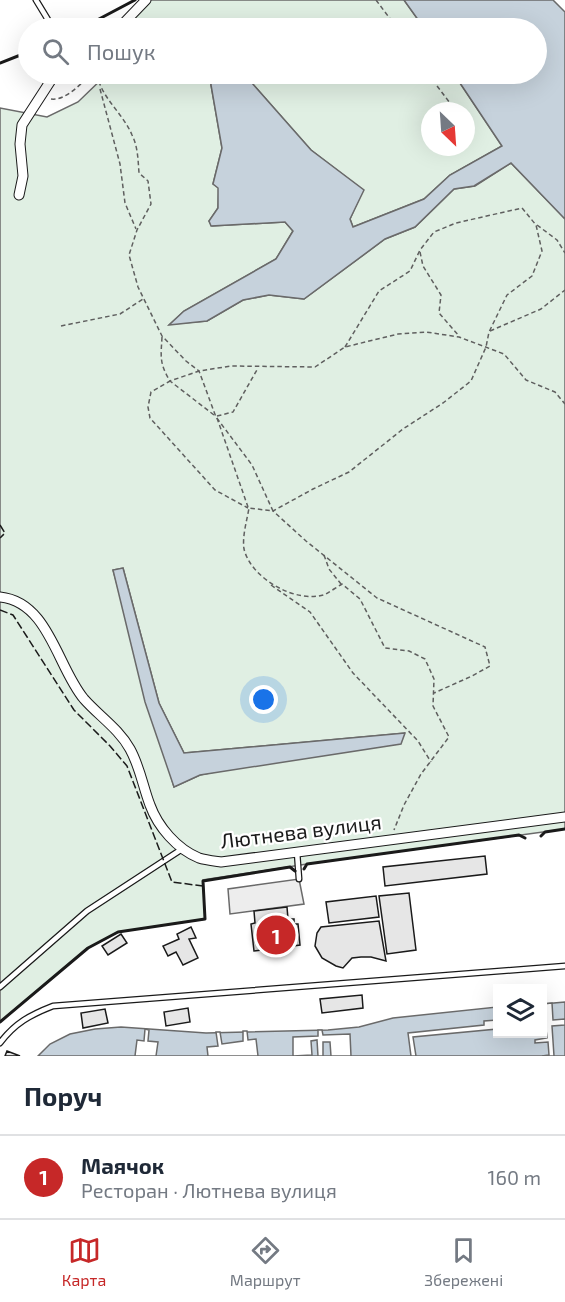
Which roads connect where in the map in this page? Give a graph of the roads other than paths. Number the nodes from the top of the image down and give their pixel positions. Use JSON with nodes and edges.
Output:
{"nodes":[{"id":1,"x":36,"y":0,"type":"edge"},
{"id":2,"x":146,"y":0,"type":"edge"},
{"id":3,"x":47,"y":18,"type":"edge"},
{"id":4,"x":129,"y":18,"type":"edge"},
{"id":5,"x":48,"y":84,"type":"edge"},
{"id":6,"x":19,"y":195,"type":"dead end"},
{"id":7,"x":0,"y":597,"type":"edge"},
{"id":8,"x":565,"y":817,"type":"edge"},
{"id":9,"x":182,"y":849,"type":"junction"},
{"id":10,"x":297,"y":852,"type":"junction"},
{"id":11,"x":299,"y":879,"type":"dead end"},
{"id":12,"x":565,"y":966,"type":"edge"},
{"id":13,"x":0,"y":987,"type":"edge"},
{"id":14,"x":0,"y":1042,"type":"edge"}],
"edges":[{"from":1,"to":3,"type":"lane"},
{"from":2,"to":4,"type":"street"},
{"from":5,"to":6,"type":"street"},
{"from":7,"to":9,"type":"street","name":"Лютнева вулиця"},
{"from":8,"to":10,"type":"street","name":"Лютнева вулиця"},
{"from":9,"to":10,"type":"street","name":"Лютнева вулиця"},
{"from":9,"to":13,"type":"lane"},
{"from":10,"to":11,"type":"lane"},
{"from":12,"to":14,"type":"lane"}]}
